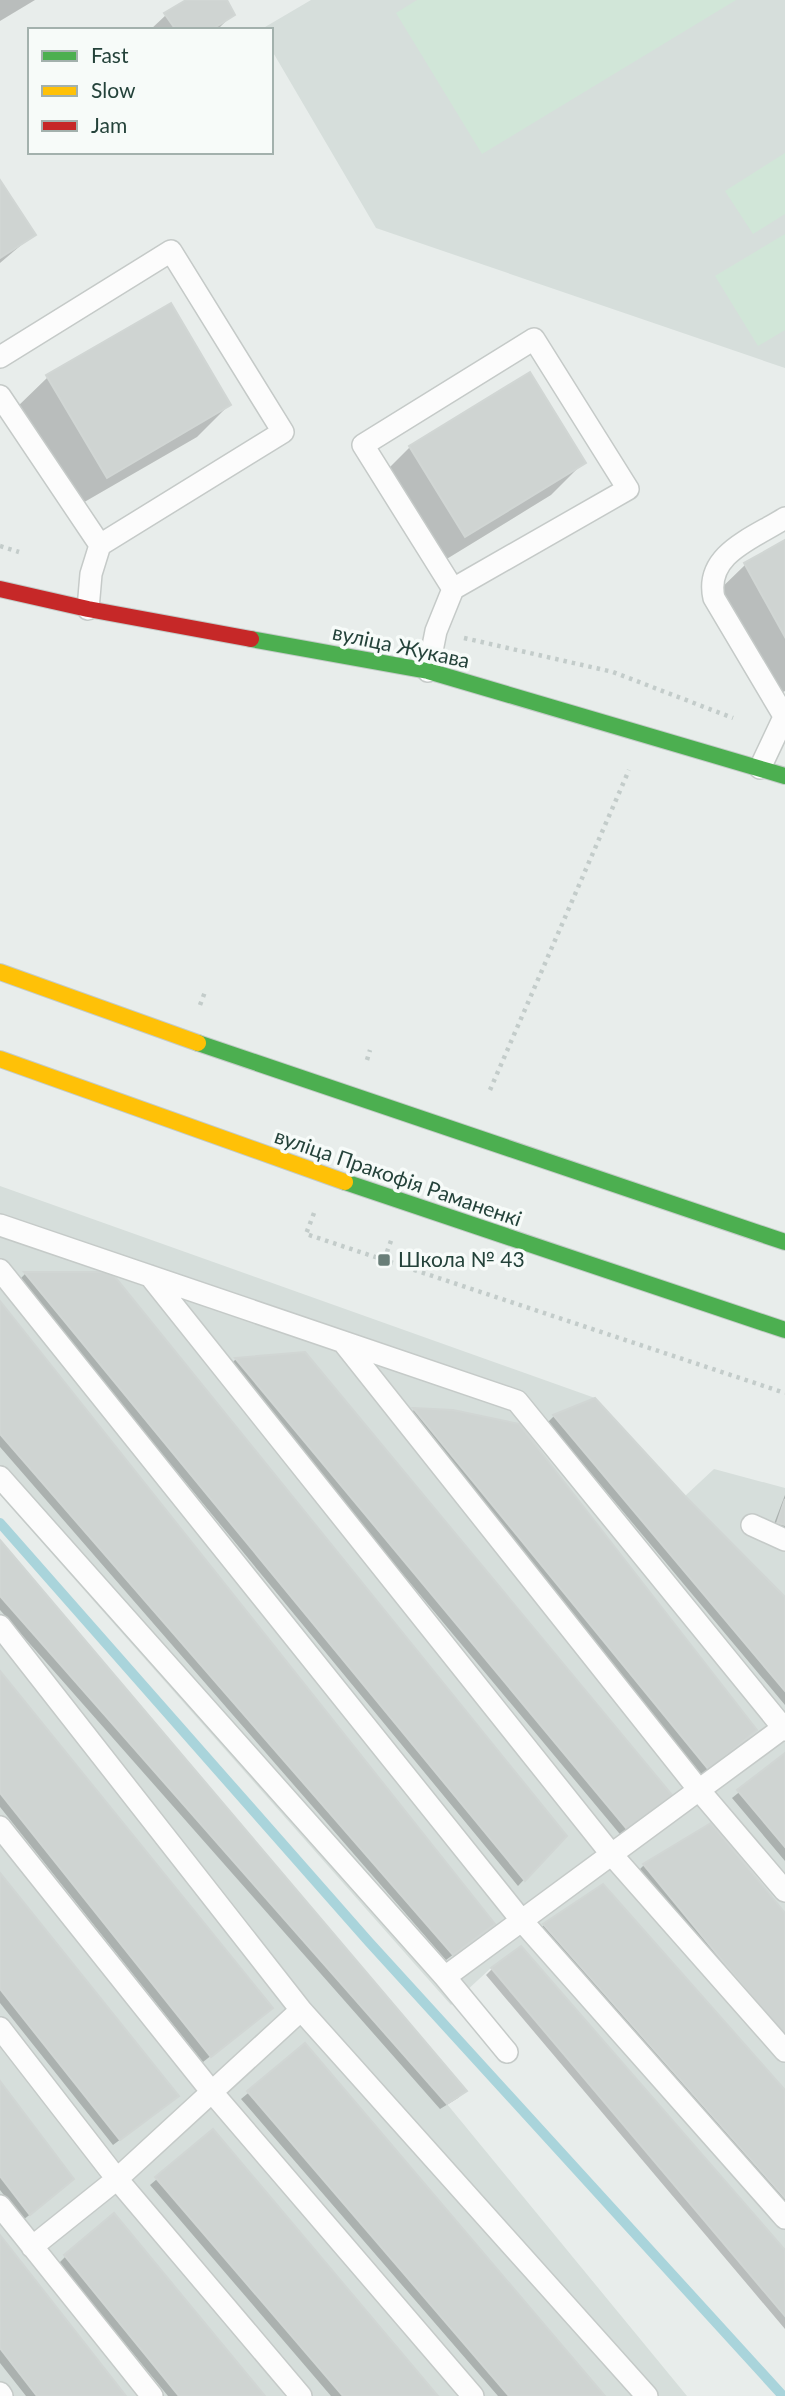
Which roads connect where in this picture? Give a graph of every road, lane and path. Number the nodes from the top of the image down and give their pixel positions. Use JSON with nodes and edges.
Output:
{"nodes":[{"id":1,"x":0,"y":357,"type":"edge"},
{"id":2,"x":0,"y":396,"type":"edge"},
{"id":3,"x":785,"y":518,"type":"edge"},
{"id":4,"x":100,"y":545,"type":"junction"},
{"id":5,"x":0,"y":589,"type":"edge"},
{"id":6,"x":453,"y":589,"type":"junction"},
{"id":7,"x":88,"y":609,"type":"junction"},
{"id":8,"x":428,"y":671,"type":"junction"},
{"id":9,"x":785,"y":715,"type":"edge"},
{"id":10,"x":632,"y":764,"type":"dead end"},
{"id":11,"x":760,"y":768,"type":"junction"},
{"id":12,"x":785,"y":776,"type":"edge"},
{"id":13,"x":0,"y":972,"type":"edge"},
{"id":14,"x":0,"y":1059,"type":"edge"},
{"id":15,"x":490,"y":1090,"type":"dead end"},
{"id":16,"x":314,"y":1213,"type":"dead end"},
{"id":17,"x":0,"y":1225,"type":"edge"},
{"id":18,"x":785,"y":1242,"type":"edge"},
{"id":19,"x":0,"y":1270,"type":"edge"},
{"id":20,"x":149,"y":1276,"type":"junction"},
{"id":21,"x":785,"y":1330,"type":"edge"},
{"id":22,"x":342,"y":1341,"type":"junction"},
{"id":23,"x":785,"y":1393,"type":"edge"},
{"id":24,"x":0,"y":1477,"type":"edge"},
{"id":25,"x":752,"y":1525,"type":"dead end"},
{"id":26,"x":785,"y":1540,"type":"edge"},
{"id":27,"x":0,"y":1626,"type":"edge"},
{"id":28,"x":784,"y":1729,"type":"edge"},
{"id":29,"x":699,"y":1790,"type":"junction"},
{"id":30,"x":0,"y":1827,"type":"edge"},
{"id":31,"x":612,"y":1855,"type":"junction"},
{"id":32,"x":785,"y":1891,"type":"edge"},
{"id":33,"x":522,"y":1921,"type":"junction"},
{"id":34,"x":445,"y":1977,"type":"junction"},
{"id":35,"x":301,"y":2010,"type":"junction"},
{"id":36,"x":0,"y":2028,"type":"edge"},
{"id":37,"x":785,"y":2051,"type":"edge"},
{"id":38,"x":507,"y":2052,"type":"dead end"},
{"id":39,"x":211,"y":2091,"type":"junction"},
{"id":40,"x":117,"y":2179,"type":"junction"},
{"id":41,"x":0,"y":2206,"type":"edge"},
{"id":42,"x":785,"y":2218,"type":"edge"},
{"id":43,"x":32,"y":2247,"type":"junction"},
{"id":44,"x":152,"y":2396,"type":"edge"},
{"id":45,"x":301,"y":2396,"type":"edge"},
{"id":46,"x":473,"y":2396,"type":"edge"},
{"id":47,"x":647,"y":2396,"type":"edge"}],
"edges":[{"from":1,"to":4,"type":"lane"},
{"from":2,"to":4,"type":"lane"},
{"from":3,"to":9,"type":"lane"},
{"from":4,"to":7,"type":"lane"},
{"from":5,"to":7,"type":"street","name":"вуліца Жукава"},
{"from":6,"to":6,"type":"lane"},
{"from":6,"to":8,"type":"lane"},
{"from":7,"to":8,"type":"street","name":"вуліца Жукава"},
{"from":8,"to":11,"type":"street","name":"вуліца Жукава"},
{"from":9,"to":11,"type":"lane"},
{"from":10,"to":15,"type":"path"},
{"from":11,"to":12,"type":"street","name":"вуліца Жукава"},
{"from":13,"to":18,"type":"street"},
{"from":14,"to":21,"type":"street","name":"вуліца Пракофія Раманенкі"},
{"from":16,"to":23,"type":"path"},
{"from":17,"to":20,"type":"lane"},
{"from":19,"to":33,"type":"lane"},
{"from":20,"to":22,"type":"lane"},
{"from":20,"to":31,"type":"lane"},
{"from":22,"to":28,"type":"lane"},
{"from":22,"to":29,"type":"lane"},
{"from":24,"to":34,"type":"lane"},
{"from":25,"to":26,"type":"lane"},
{"from":27,"to":35,"type":"lane"},
{"from":28,"to":29,"type":"lane"},
{"from":29,"to":31,"type":"lane"},
{"from":29,"to":32,"type":"lane"},
{"from":30,"to":39,"type":"lane"},
{"from":31,"to":33,"type":"lane"},
{"from":31,"to":37,"type":"lane"},
{"from":33,"to":34,"type":"lane"},
{"from":33,"to":42,"type":"lane"},
{"from":34,"to":38,"type":"lane"},
{"from":35,"to":39,"type":"lane"},
{"from":35,"to":47,"type":"lane"},
{"from":36,"to":40,"type":"lane"},
{"from":39,"to":40,"type":"lane"},
{"from":39,"to":46,"type":"lane"},
{"from":40,"to":43,"type":"lane"},
{"from":40,"to":45,"type":"lane"},
{"from":41,"to":43,"type":"lane"},
{"from":43,"to":44,"type":"lane"}]}
